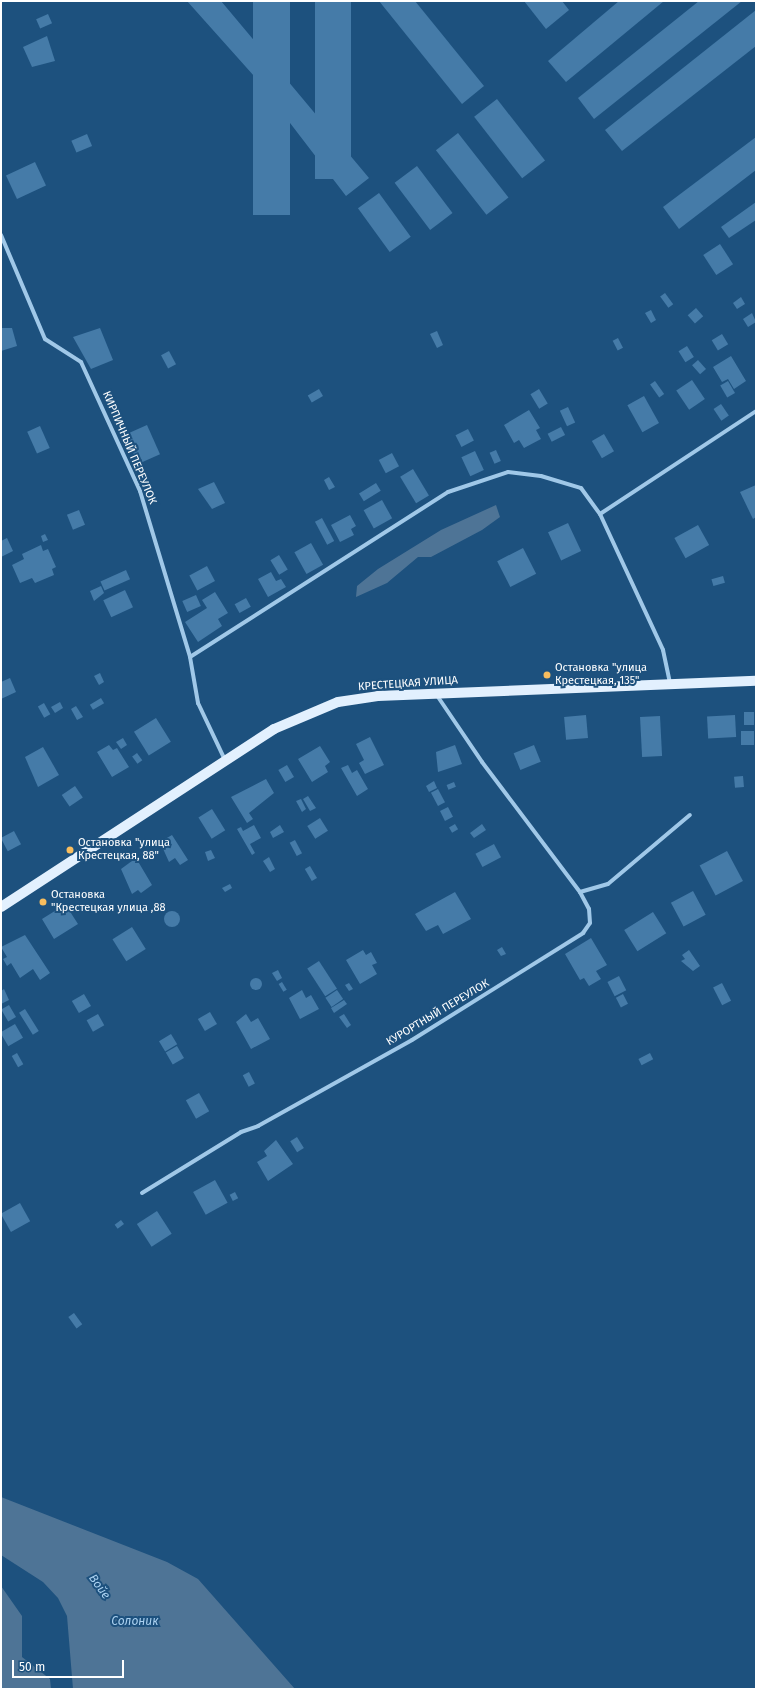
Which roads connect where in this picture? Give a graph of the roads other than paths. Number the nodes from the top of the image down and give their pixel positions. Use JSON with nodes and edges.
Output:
{"nodes":[{"id":1,"x":1,"y":235,"type":"edge"},
{"id":2,"x":756,"y":411,"type":"edge"},
{"id":3,"x":600,"y":514,"type":"junction"},
{"id":4,"x":190,"y":657,"type":"junction"},
{"id":5,"x":756,"y":682,"type":"edge"},
{"id":6,"x":670,"y":685,"type":"junction"},
{"id":7,"x":436,"y":694,"type":"junction"},
{"id":8,"x":225,"y":760,"type":"junction"},
{"id":9,"x":690,"y":815,"type":"dead end"},
{"id":10,"x":580,"y":892,"type":"junction"},
{"id":11,"x":1,"y":907,"type":"edge"},
{"id":12,"x":142,"y":1193,"type":"dead end"}],
"edges":[{"from":1,"to":4,"type":"street","name":"КИРПИЧНЫЙ ПЕРЕУЛОК"},
{"from":2,"to":3,"type":"street"},
{"from":3,"to":4,"type":"street"},
{"from":3,"to":6,"type":"street"},
{"from":4,"to":8,"type":"street","name":"КИРПИЧНЫЙ ПЕРЕУЛОК"},
{"from":5,"to":6,"type":"main road","name":"КРЕСТЕЦКАЯ УЛИЦА"},
{"from":6,"to":7,"type":"main road","name":"КРЕСТЕЦКАЯ УЛИЦА"},
{"from":7,"to":8,"type":"main road","name":"КРЕСТЕЦКАЯ УЛИЦА"},
{"from":7,"to":10,"type":"street","name":"КУРОРТНЫЙ ПЕРЕУЛОК"},
{"from":8,"to":11,"type":"main road","name":"КРЕСТЕЦКАЯ УЛИЦА"},
{"from":9,"to":10,"type":"street"},
{"from":10,"to":12,"type":"street","name":"КУРОРТНЫЙ ПЕРЕУЛОК"}]}
